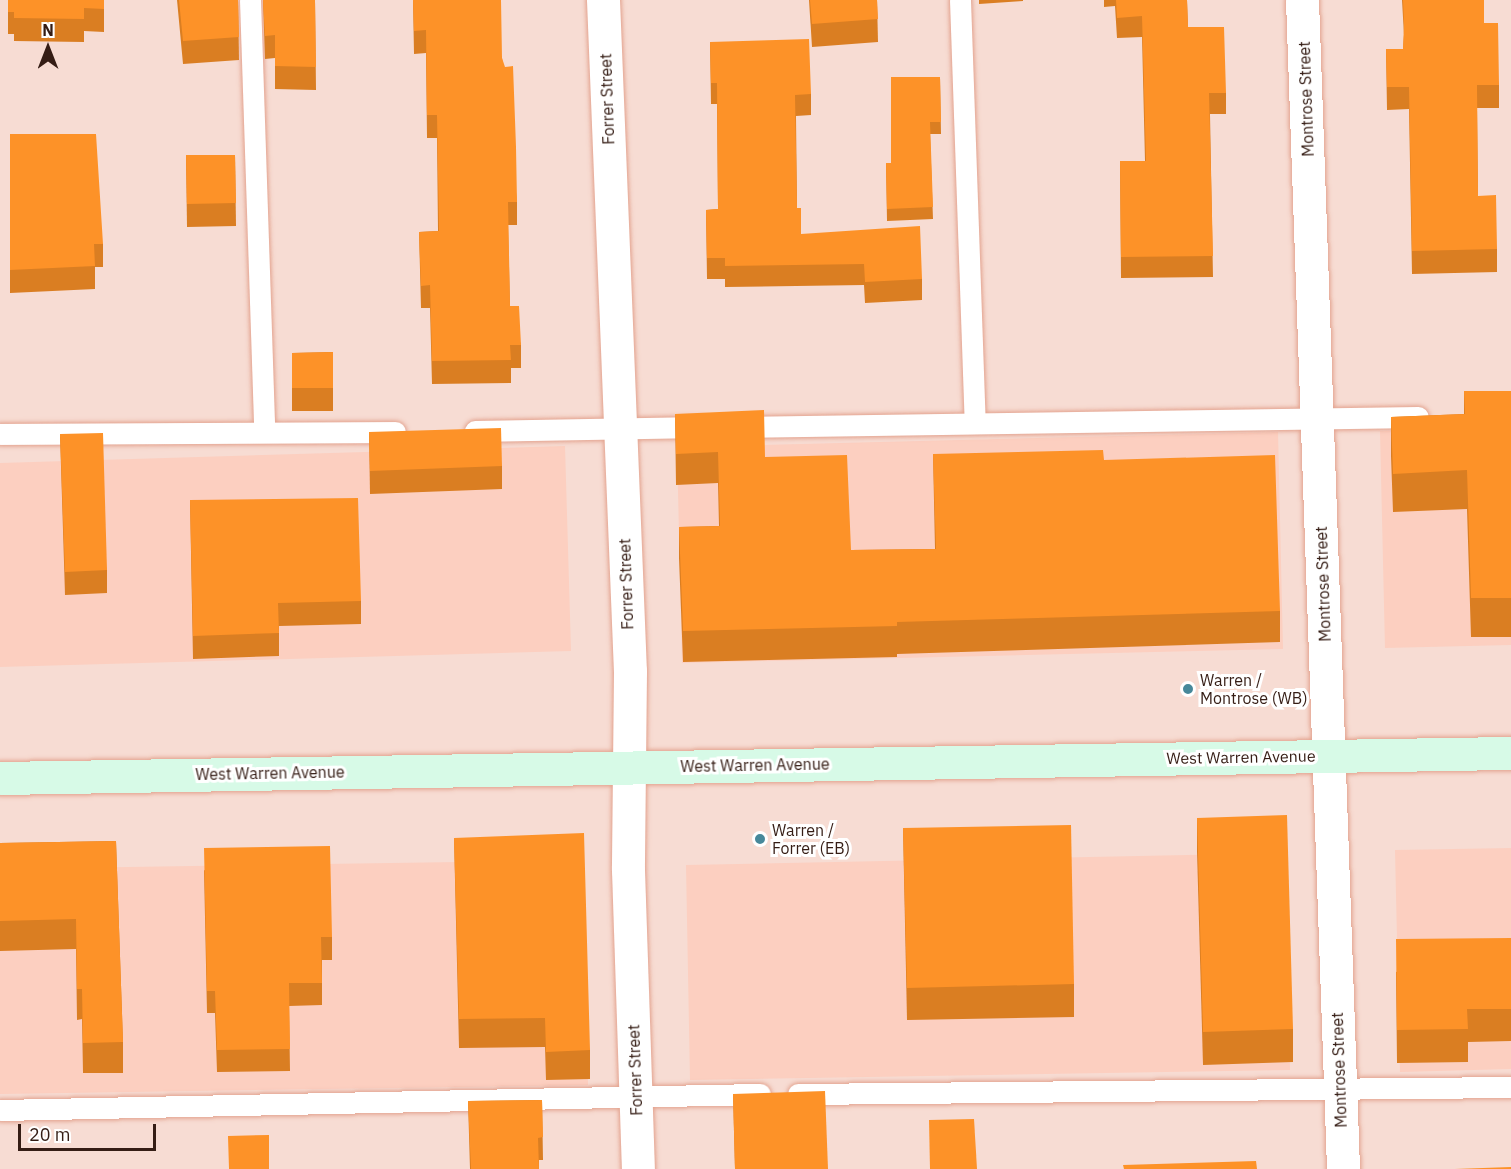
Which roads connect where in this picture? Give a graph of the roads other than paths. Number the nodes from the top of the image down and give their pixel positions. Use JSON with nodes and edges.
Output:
{"nodes":[{"id":1,"x":250,"y":0,"type":"edge"},
{"id":2,"x":603,"y":0,"type":"edge"},
{"id":3,"x":960,"y":0,"type":"edge"},
{"id":4,"x":1302,"y":0,"type":"edge"},
{"id":5,"x":1440,"y":417,"type":"edge"},
{"id":6,"x":1317,"y":418,"type":"junction"},
{"id":7,"x":975,"y":423,"type":"junction"},
{"id":8,"x":620,"y":429,"type":"junction"},
{"id":9,"x":455,"y":431,"type":"edge"},
{"id":10,"x":264,"y":432,"type":"junction"},
{"id":11,"x":419,"y":432,"type":"edge"},
{"id":12,"x":0,"y":434,"type":"edge"},
{"id":13,"x":1511,"y":753,"type":"edge"},
{"id":14,"x":1329,"y":756,"type":"junction"},
{"id":15,"x":632,"y":766,"type":"junction"},
{"id":16,"x":0,"y":778,"type":"edge"},
{"id":17,"x":1511,"y":1087,"type":"edge"},
{"id":18,"x":1340,"y":1089,"type":"junction"},
{"id":19,"x":636,"y":1096,"type":"junction"},
{"id":20,"x":0,"y":1110,"type":"edge"},
{"id":21,"x":638,"y":1169,"type":"edge"},
{"id":22,"x":1343,"y":1169,"type":"edge"}],
"edges":[{"from":1,"to":10,"type":"lane"},
{"from":2,"to":8,"type":"street","name":"Forrer Street"},
{"from":3,"to":7,"type":"lane"},
{"from":4,"to":6,"type":"street","name":"Montrose Street"},
{"from":5,"to":6,"type":"lane"},
{"from":6,"to":7,"type":"lane"},
{"from":6,"to":14,"type":"street","name":"Montrose Street"},
{"from":7,"to":8,"type":"lane"},
{"from":8,"to":9,"type":"lane"},
{"from":8,"to":15,"type":"street","name":"Forrer Street"},
{"from":10,"to":11,"type":"lane"},
{"from":10,"to":12,"type":"lane"},
{"from":13,"to":14,"type":"main road","name":"West Warren Avenue"},
{"from":14,"to":15,"type":"main road","name":"West Warren Avenue"},
{"from":14,"to":18,"type":"street","name":"Montrose Street"},
{"from":15,"to":16,"type":"main road","name":"West Warren Avenue"},
{"from":15,"to":19,"type":"street","name":"Forrer Street"},
{"from":17,"to":18,"type":"lane"},
{"from":18,"to":19,"type":"lane"},
{"from":18,"to":22,"type":"street","name":"Montrose Street"},
{"from":19,"to":20,"type":"lane"},
{"from":19,"to":21,"type":"street","name":"Forrer Street"}]}
